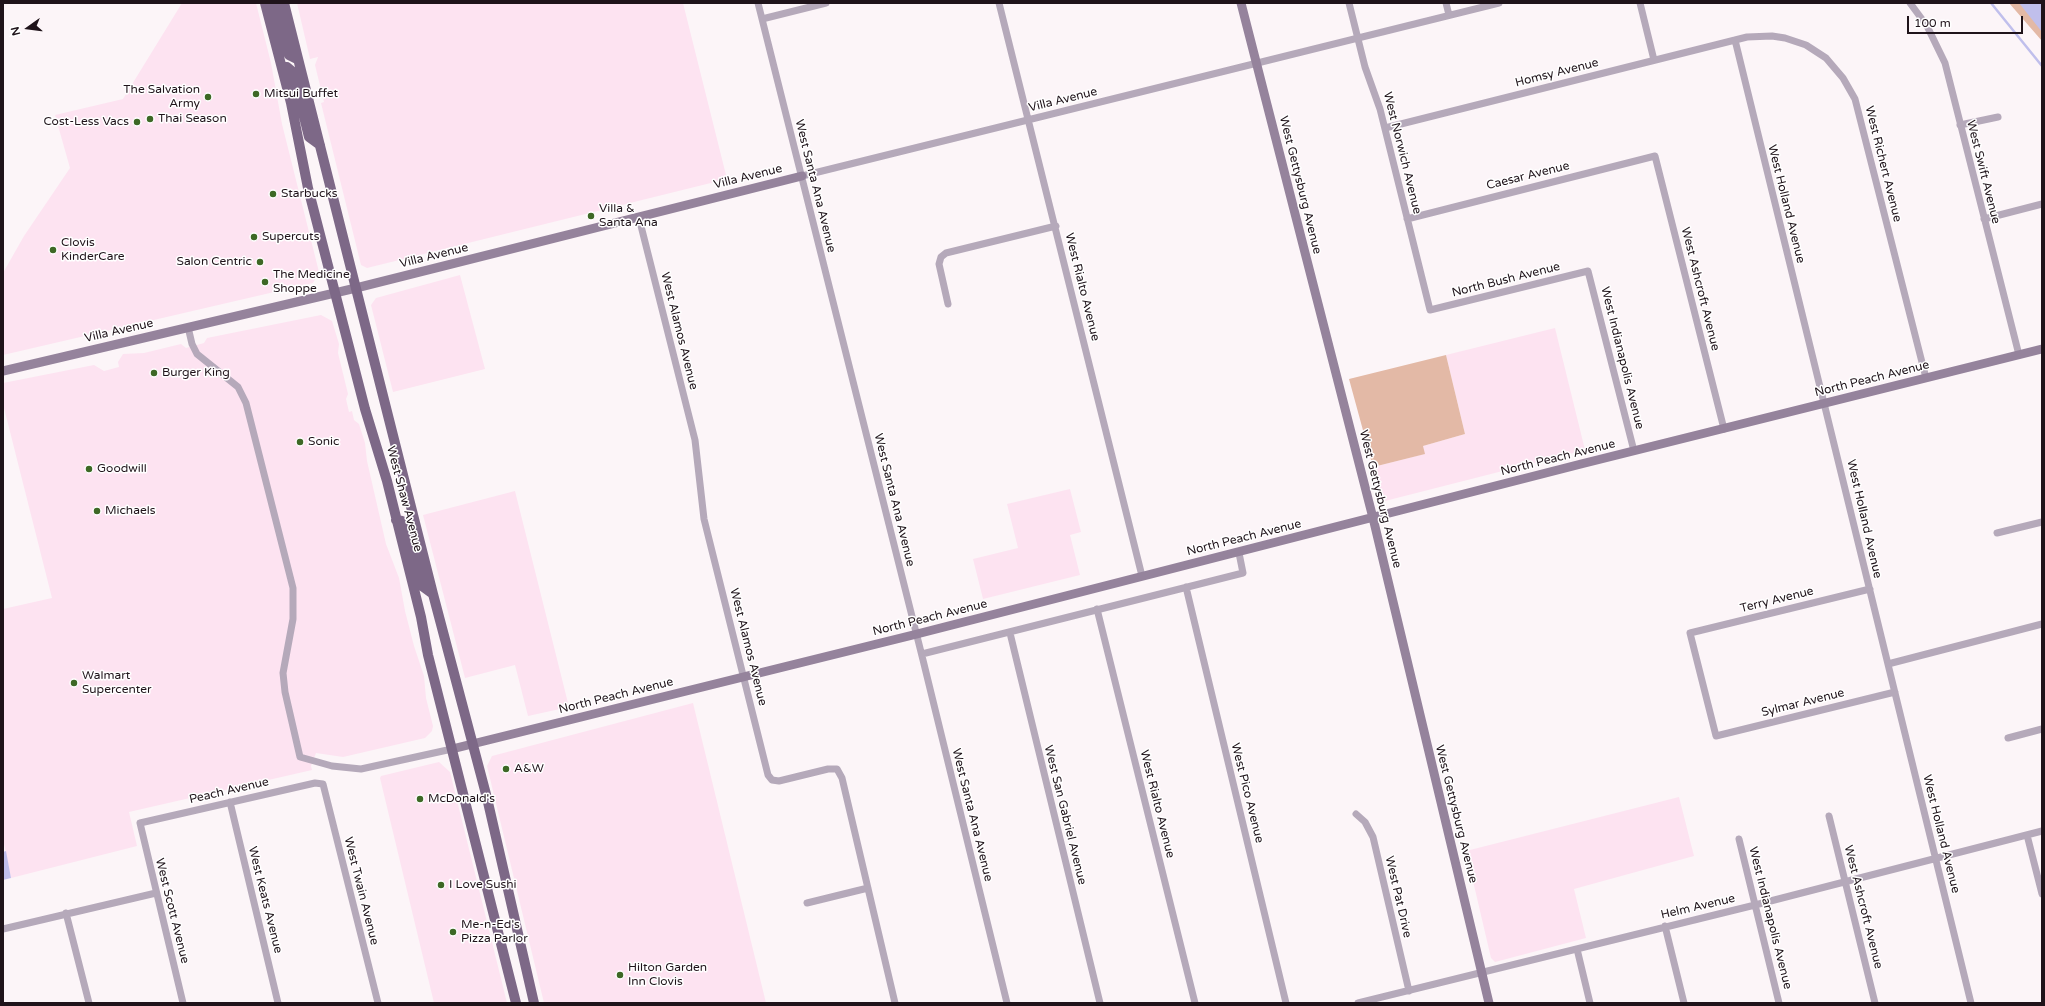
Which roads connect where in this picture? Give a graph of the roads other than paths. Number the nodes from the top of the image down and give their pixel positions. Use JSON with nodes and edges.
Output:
{"nodes":[{"id":1,"x":265,"y":3,"type":"edge"},
{"id":2,"x":274,"y":3,"type":"edge"},
{"id":3,"x":284,"y":3,"type":"edge"},
{"id":4,"x":758,"y":3,"type":"edge"},
{"id":5,"x":826,"y":3,"type":"edge"},
{"id":6,"x":999,"y":3,"type":"edge"},
{"id":7,"x":1241,"y":3,"type":"edge"},
{"id":8,"x":1349,"y":3,"type":"edge"},
{"id":9,"x":1446,"y":3,"type":"edge"},
{"id":10,"x":1499,"y":3,"type":"edge"},
{"id":11,"x":1640,"y":3,"type":"edge"},
{"id":12,"x":1910,"y":3,"type":"edge"},
{"id":13,"x":1449,"y":16,"type":"junction"},
{"id":14,"x":762,"y":19,"type":"junction"},
{"id":15,"x":1358,"y":39,"type":"junction"},
{"id":16,"x":1735,"y":40,"type":"junction"},
{"id":17,"x":298,"y":59,"type":"junction"},
{"id":18,"x":1654,"y":60,"type":"junction"},
{"id":19,"x":1256,"y":64,"type":"junction"},
{"id":20,"x":282,"y":68,"type":"junction"},
{"id":21,"x":1998,"y":117,"type":"dead end"},
{"id":22,"x":1029,"y":120,"type":"junction"},
{"id":23,"x":1960,"y":125,"type":"junction"},
{"id":24,"x":1385,"y":128,"type":"junction"},
{"id":25,"x":320,"y":145,"type":"junction"},
{"id":26,"x":1655,"y":156,"type":"joint"},
{"id":27,"x":802,"y":176,"type":"junction"},
{"id":28,"x":2042,"y":204,"type":"edge"},
{"id":29,"x":638,"y":218,"type":"junction"},
{"id":30,"x":1407,"y":219,"type":"junction"},
{"id":31,"x":1984,"y":220,"type":"junction"},
{"id":32,"x":1056,"y":226,"type":"junction"},
{"id":33,"x":1588,"y":271,"type":"joint"},
{"id":34,"x":356,"y":288,"type":"junction"},
{"id":35,"x":335,"y":292,"type":"junction"},
{"id":36,"x":948,"y":304,"type":"dead end"},
{"id":37,"x":1430,"y":310,"type":"joint"},
{"id":38,"x":188,"y":327,"type":"junction"},
{"id":39,"x":2042,"y":349,"type":"edge"},
{"id":40,"x":2019,"y":355,"type":"junction"},
{"id":41,"x":3,"y":370,"type":"edge"},
{"id":42,"x":1926,"y":378,"type":"junction"},
{"id":43,"x":1825,"y":404,"type":"junction"},
{"id":44,"x":1724,"y":429,"type":"junction"},
{"id":45,"x":1634,"y":451,"type":"junction"},
{"id":46,"x":1373,"y":518,"type":"junction"},
{"id":47,"x":396,"y":520,"type":"junction"},
{"id":48,"x":2042,"y":522,"type":"edge"},
{"id":49,"x":1997,"y":533,"type":"dead end"},
{"id":50,"x":1239,"y":553,"type":"junction"},
{"id":51,"x":1142,"y":576,"type":"junction"},
{"id":52,"x":1186,"y":587,"type":"junction"},
{"id":53,"x":1870,"y":589,"type":"junction"},
{"id":54,"x":433,"y":594,"type":"junction"},
{"id":55,"x":1097,"y":609,"type":"junction"},
{"id":56,"x":2042,"y":624,"type":"edge"},
{"id":57,"x":1010,"y":633,"type":"junction"},
{"id":58,"x":917,"y":634,"type":"junction"},
{"id":59,"x":922,"y":654,"type":"junction"},
{"id":60,"x":1888,"y":664,"type":"junction"},
{"id":61,"x":744,"y":676,"type":"junction"},
{"id":62,"x":1895,"y":692,"type":"junction"},
{"id":63,"x":2042,"y":729,"type":"edge"},
{"id":64,"x":1716,"y":736,"type":"joint"},
{"id":65,"x":2008,"y":738,"type":"dead end"},
{"id":66,"x":474,"y":744,"type":"junction"},
{"id":67,"x":452,"y":749,"type":"junction"},
{"id":68,"x":323,"y":784,"type":"joint"},
{"id":69,"x":230,"y":802,"type":"junction"},
{"id":70,"x":1356,"y":814,"type":"dead end"},
{"id":71,"x":1829,"y":816,"type":"dead end"},
{"id":72,"x":140,"y":824,"type":"joint"},
{"id":73,"x":2042,"y":831,"type":"edge"},
{"id":74,"x":2027,"y":835,"type":"junction"},
{"id":75,"x":1739,"y":839,"type":"dead end"},
{"id":76,"x":1936,"y":858,"type":"junction"},
{"id":77,"x":1846,"y":882,"type":"junction"},
{"id":78,"x":868,"y":888,"type":"junction"},
{"id":79,"x":156,"y":893,"type":"junction"},
{"id":80,"x":2042,"y":894,"type":"edge"},
{"id":81,"x":807,"y":903,"type":"dead end"},
{"id":82,"x":1756,"y":905,"type":"junction"},
{"id":83,"x":66,"y":914,"type":"junction"},
{"id":84,"x":1665,"y":926,"type":"junction"},
{"id":85,"x":3,"y":928,"type":"edge"},
{"id":86,"x":1577,"y":949,"type":"junction"},
{"id":87,"x":1481,"y":973,"type":"junction"},
{"id":88,"x":1409,"y":991,"type":"junction"},
{"id":89,"x":1390,"y":1000,"type":"edge"},
{"id":90,"x":89,"y":1003,"type":"edge"},
{"id":91,"x":183,"y":1003,"type":"edge"},
{"id":92,"x":278,"y":1003,"type":"edge"},
{"id":93,"x":378,"y":1003,"type":"edge"},
{"id":94,"x":516,"y":1003,"type":"edge"},
{"id":95,"x":534,"y":1003,"type":"edge"},
{"id":96,"x":895,"y":1003,"type":"edge"},
{"id":97,"x":1007,"y":1003,"type":"edge"},
{"id":98,"x":1100,"y":1003,"type":"edge"},
{"id":99,"x":1195,"y":1003,"type":"edge"},
{"id":100,"x":1286,"y":1003,"type":"edge"},
{"id":101,"x":1358,"y":1003,"type":"edge"},
{"id":102,"x":1488,"y":1003,"type":"edge"},
{"id":103,"x":1590,"y":1003,"type":"edge"},
{"id":104,"x":1684,"y":1003,"type":"edge"},
{"id":105,"x":1779,"y":1003,"type":"edge"},
{"id":106,"x":1875,"y":1003,"type":"edge"},
{"id":107,"x":1971,"y":1003,"type":"edge"}],
"edges":[{"from":1,"to":20,"type":"main road","name":"West Shaw Avenue"},
{"from":2,"to":17,"type":"main road"},
{"from":3,"to":17,"type":"main road","name":"West Shaw Avenue"},
{"from":4,"to":14,"type":"street","name":"West Santa Ana Avenue"},
{"from":5,"to":14,"type":"street"},
{"from":6,"to":22,"type":"street","name":"West Rialto Avenue"},
{"from":7,"to":19,"type":"main road","name":"West Gettysburg Avenue"},
{"from":8,"to":15,"type":"street","name":"West Norwich Avenue"},
{"from":9,"to":13,"type":"street"},
{"from":10,"to":13,"type":"street","name":"Villa Avenue"},
{"from":11,"to":18,"type":"street"},
{"from":12,"to":23,"type":"street","name":"West Swift Avenue"},
{"from":13,"to":15,"type":"street","name":"Villa Avenue"},
{"from":14,"to":27,"type":"street","name":"West Santa Ana Avenue"},
{"from":15,"to":19,"type":"street","name":"Villa Avenue"},
{"from":15,"to":24,"type":"street","name":"West Norwich Avenue"},
{"from":16,"to":18,"type":"street","name":"Homsy Avenue"},
{"from":16,"to":42,"type":"street","name":"West Richert Avenue"},
{"from":16,"to":43,"type":"street","name":"West Holland Avenue"},
{"from":17,"to":25,"type":"main road","name":"West Shaw Avenue"},
{"from":18,"to":24,"type":"street","name":"Homsy Avenue"},
{"from":19,"to":22,"type":"street","name":"Villa Avenue"},
{"from":19,"to":46,"type":"main road","name":"West Gettysburg Avenue"},
{"from":20,"to":25,"type":"main road"},
{"from":20,"to":35,"type":"main road","name":"West Shaw Avenue"},
{"from":21,"to":23,"type":"street"},
{"from":22,"to":27,"type":"street","name":"Villa Avenue"},
{"from":22,"to":32,"type":"street","name":"West Rialto Avenue"},
{"from":23,"to":31,"type":"street","name":"West Swift Avenue"},
{"from":24,"to":30,"type":"street","name":"West Norwich Avenue"},
{"from":25,"to":34,"type":"main road","name":"West Shaw Avenue"},
{"from":26,"to":30,"type":"street","name":"Caesar Avenue"},
{"from":26,"to":44,"type":"street","name":"West Ashcroft Avenue"},
{"from":27,"to":29,"type":"main road","name":"Villa Avenue"},
{"from":27,"to":58,"type":"street","name":"West Santa Ana Avenue"},
{"from":28,"to":31,"type":"street"},
{"from":29,"to":34,"type":"main road","name":"Villa Avenue"},
{"from":29,"to":61,"type":"street","name":"West Alamos Avenue"},
{"from":30,"to":37,"type":"street","name":"West Norwich Avenue"},
{"from":31,"to":40,"type":"street","name":"West Swift Avenue"},
{"from":32,"to":36,"type":"street"},
{"from":32,"to":51,"type":"street","name":"West Rialto Avenue"},
{"from":33,"to":37,"type":"street","name":"North Bush Avenue"},
{"from":33,"to":45,"type":"street","name":"West Indianapolis Avenue"},
{"from":34,"to":35,"type":"main road","name":"Villa Avenue"},
{"from":34,"to":54,"type":"main road","name":"West Shaw Avenue"},
{"from":35,"to":38,"type":"main road","name":"Villa Avenue"},
{"from":35,"to":47,"type":"main road","name":"West Shaw Avenue"},
{"from":38,"to":41,"type":"main road","name":"Villa Avenue"},
{"from":38,"to":67,"type":"street"},
{"from":39,"to":40,"type":"main road","name":"North Peach Avenue"},
{"from":40,"to":42,"type":"main road","name":"North Peach Avenue"},
{"from":42,"to":43,"type":"main road","name":"North Peach Avenue"},
{"from":43,"to":44,"type":"main road","name":"North Peach Avenue"},
{"from":43,"to":53,"type":"street","name":"West Holland Avenue"},
{"from":44,"to":45,"type":"main road","name":"North Peach Avenue"},
{"from":45,"to":46,"type":"main road","name":"North Peach Avenue"},
{"from":46,"to":50,"type":"main road","name":"North Peach Avenue"},
{"from":46,"to":87,"type":"main road","name":"West Gettysburg Avenue"},
{"from":47,"to":54,"type":"main road"},
{"from":47,"to":67,"type":"main road","name":"West Shaw Avenue"},
{"from":48,"to":49,"type":"street"},
{"from":50,"to":51,"type":"main road","name":"North Peach Avenue"},
{"from":50,"to":52,"type":"street"},
{"from":51,"to":58,"type":"main road","name":"North Peach Avenue"},
{"from":52,"to":55,"type":"street"},
{"from":52,"to":100,"type":"street","name":"West Pico Avenue"},
{"from":53,"to":60,"type":"street","name":"West Holland Avenue"},
{"from":53,"to":64,"type":"street","name":"Terry Avenue"},
{"from":54,"to":66,"type":"main road","name":"West Shaw Avenue"},
{"from":55,"to":57,"type":"street"},
{"from":55,"to":99,"type":"street","name":"West Rialto Avenue"},
{"from":56,"to":60,"type":"street"},
{"from":57,"to":59,"type":"street"},
{"from":57,"to":98,"type":"street","name":"West San Gabriel Avenue"},
{"from":58,"to":59,"type":"street","name":"West Santa Ana Avenue"},
{"from":58,"to":61,"type":"main road","name":"North Peach Avenue"},
{"from":59,"to":97,"type":"street","name":"West Santa Ana Avenue"},
{"from":60,"to":62,"type":"street","name":"West Holland Avenue"},
{"from":61,"to":66,"type":"main road","name":"North Peach Avenue"},
{"from":61,"to":78,"type":"street","name":"West Alamos Avenue"},
{"from":62,"to":64,"type":"street","name":"Sylmar Avenue"},
{"from":62,"to":76,"type":"street","name":"West Holland Avenue"},
{"from":63,"to":65,"type":"street"},
{"from":66,"to":67,"type":"main road","name":"North Peach Avenue"},
{"from":66,"to":95,"type":"main road","name":"West Shaw Avenue"},
{"from":67,"to":94,"type":"main road","name":"West Shaw Avenue"},
{"from":68,"to":69,"type":"street","name":"Peach Avenue"},
{"from":68,"to":93,"type":"street","name":"West Twain Avenue"},
{"from":69,"to":72,"type":"street","name":"Peach Avenue"},
{"from":69,"to":92,"type":"street","name":"West Keats Avenue"},
{"from":70,"to":88,"type":"street","name":"West Pat Drive"},
{"from":71,"to":77,"type":"street","name":"West Ashcroft Avenue"},
{"from":72,"to":79,"type":"street","name":"West Scott Avenue"},
{"from":73,"to":74,"type":"street","name":"Helm Avenue"},
{"from":74,"to":76,"type":"street","name":"Helm Avenue"},
{"from":74,"to":80,"type":"street"},
{"from":75,"to":82,"type":"street","name":"West Indianapolis Avenue"},
{"from":76,"to":77,"type":"street","name":"Helm Avenue"},
{"from":76,"to":107,"type":"street","name":"West Holland Avenue"},
{"from":77,"to":82,"type":"street","name":"Helm Avenue"},
{"from":77,"to":106,"type":"street","name":"West Ashcroft Avenue"},
{"from":78,"to":81,"type":"street"},
{"from":78,"to":96,"type":"street","name":"West Alamos Avenue"},
{"from":79,"to":83,"type":"street"},
{"from":79,"to":91,"type":"street","name":"West Scott Avenue"},
{"from":82,"to":84,"type":"street","name":"Helm Avenue"},
{"from":82,"to":105,"type":"street","name":"West Indianapolis Avenue"},
{"from":83,"to":85,"type":"street"},
{"from":83,"to":90,"type":"street"},
{"from":84,"to":86,"type":"street","name":"Helm Avenue"},
{"from":84,"to":104,"type":"street"},
{"from":86,"to":87,"type":"street","name":"Helm Avenue"},
{"from":86,"to":103,"type":"street"},
{"from":87,"to":88,"type":"street","name":"Helm Avenue"},
{"from":87,"to":102,"type":"main road","name":"West Gettysburg Avenue"},
{"from":88,"to":89,"type":"street","name":"Helm Avenue"},
{"from":89,"to":101,"type":"street","name":"Helm Avenue"}]}
